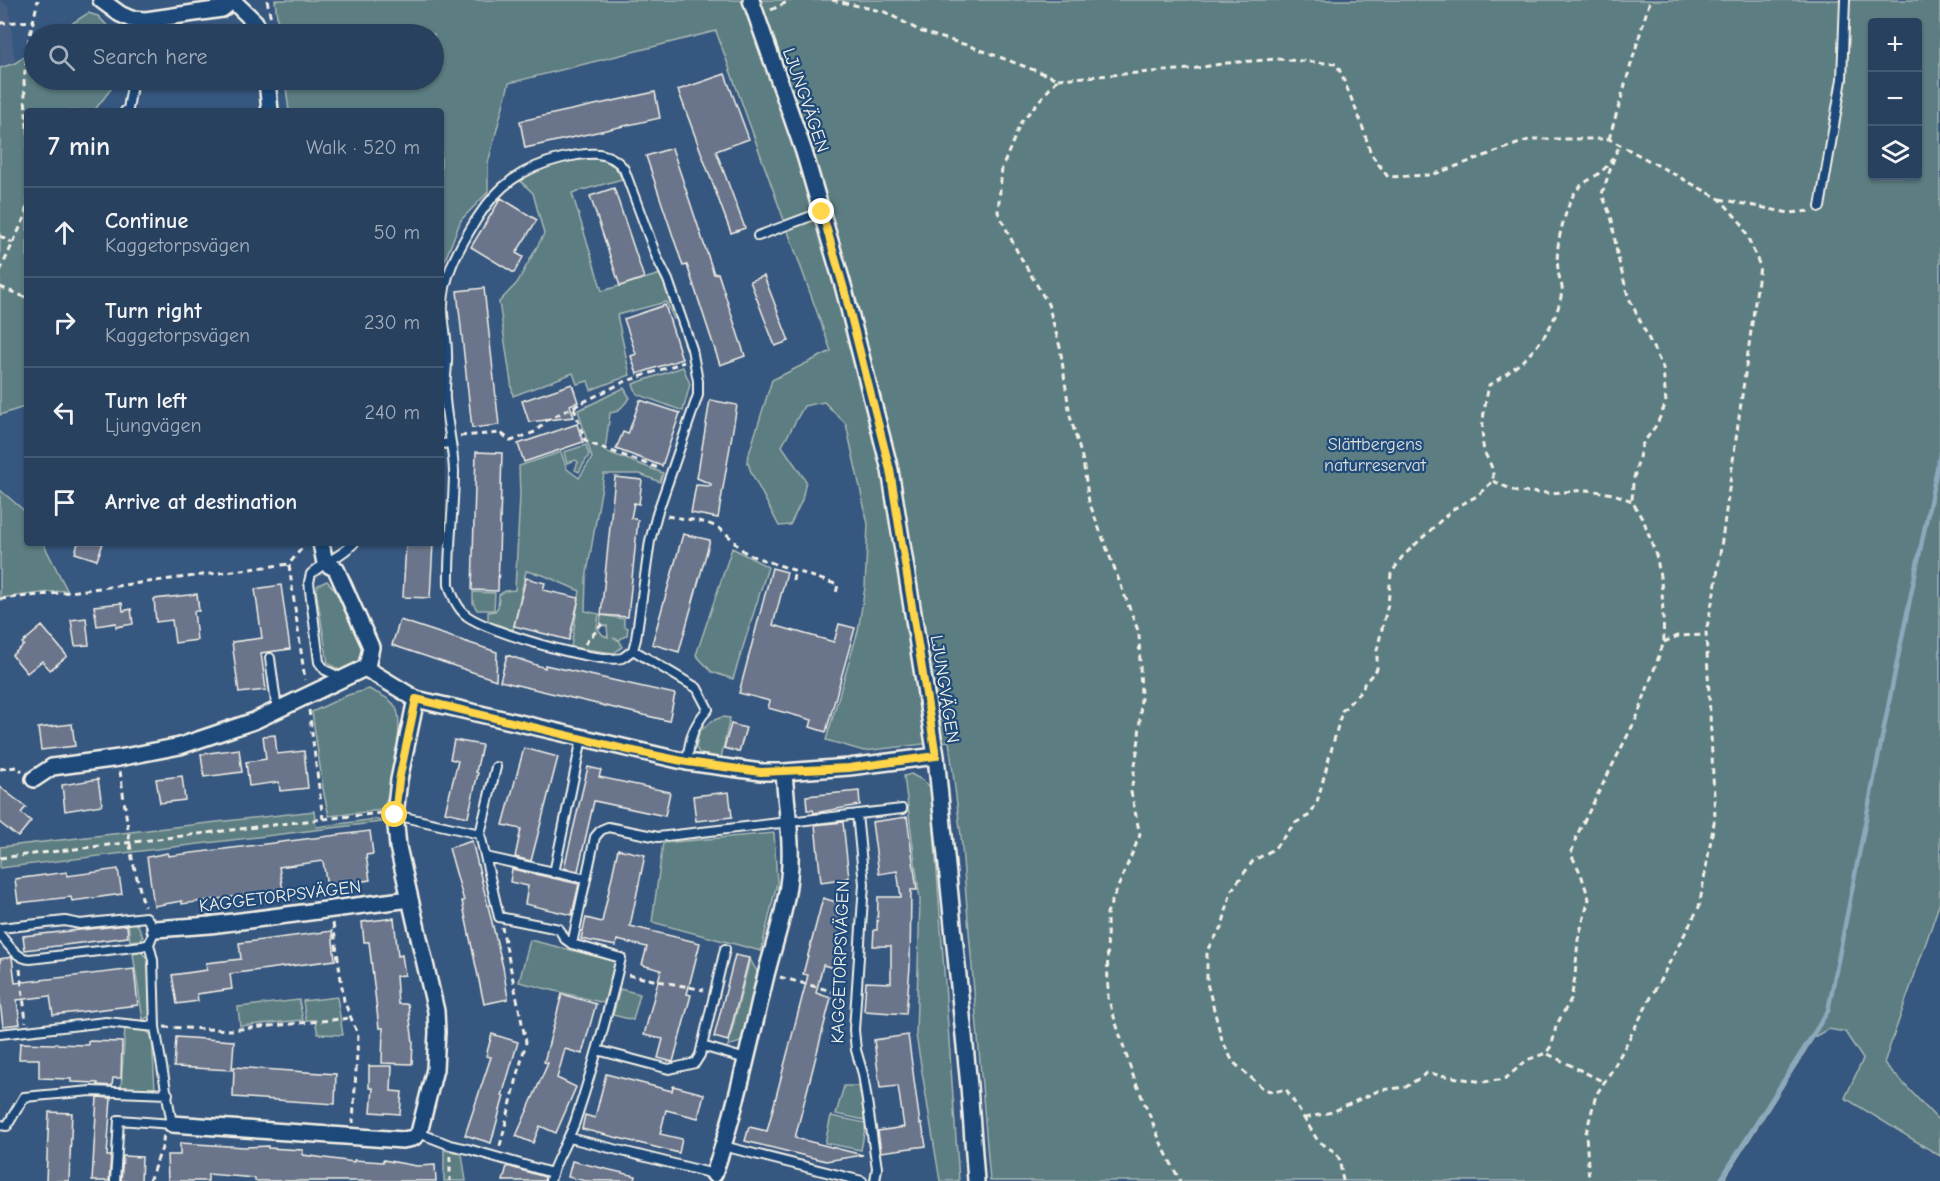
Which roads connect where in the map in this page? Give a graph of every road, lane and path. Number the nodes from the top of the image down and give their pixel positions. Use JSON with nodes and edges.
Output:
{"nodes":[{"id":1,"x":38,"y":0,"type":"edge"},
{"id":2,"x":101,"y":0,"type":"edge"},
{"id":3,"x":233,"y":0,"type":"edge"},
{"id":4,"x":752,"y":0,"type":"edge"},
{"id":5,"x":791,"y":0,"type":"edge"},
{"id":6,"x":832,"y":0,"type":"edge"},
{"id":7,"x":1650,"y":0,"type":"edge"},
{"id":8,"x":1845,"y":0,"type":"edge"},
{"id":9,"x":758,"y":18,"type":"junction"},
{"id":10,"x":34,"y":21,"type":"junction"},
{"id":11,"x":0,"y":22,"type":"edge"},
{"id":12,"x":33,"y":24,"type":"edge"},
{"id":13,"x":133,"y":24,"type":"edge"},
{"id":14,"x":151,"y":24,"type":"edge"},
{"id":15,"x":256,"y":24,"type":"edge"},
{"id":16,"x":1058,"y":79,"type":"junction"},
{"id":17,"x":25,"y":90,"type":"edge"},
{"id":18,"x":131,"y":90,"type":"edge"},
{"id":19,"x":268,"y":90,"type":"edge"},
{"id":20,"x":26,"y":108,"type":"edge"},
{"id":21,"x":127,"y":108,"type":"edge"},
{"id":22,"x":270,"y":108,"type":"edge"},
{"id":23,"x":1610,"y":140,"type":"junction"},
{"id":24,"x":1620,"y":145,"type":"junction"},
{"id":25,"x":1615,"y":155,"type":"junction"},
{"id":26,"x":1720,"y":199,"type":"junction"},
{"id":27,"x":1820,"y":207,"type":"joint"},
{"id":28,"x":822,"y":212,"type":"junction"},
{"id":29,"x":24,"y":219,"type":"edge"},
{"id":30,"x":0,"y":236,"type":"edge"},
{"id":31,"x":758,"y":236,"type":"dead end"},
{"id":32,"x":13,"y":243,"type":"junction"},
{"id":33,"x":0,"y":271,"type":"edge"},
{"id":34,"x":0,"y":287,"type":"edge"},
{"id":35,"x":444,"y":291,"type":"edge"},
{"id":36,"x":24,"y":296,"type":"edge"},
{"id":37,"x":444,"y":322,"type":"edge"},
{"id":38,"x":694,"y":359,"type":"junction"},
{"id":39,"x":444,"y":397,"type":"edge"},
{"id":40,"x":444,"y":397,"type":"edge"},
{"id":41,"x":574,"y":408,"type":"junction"},
{"id":42,"x":450,"y":440,"type":"junction"},
{"id":43,"x":444,"y":443,"type":"edge"},
{"id":44,"x":671,"y":472,"type":"junction"},
{"id":45,"x":1492,"y":481,"type":"junction"},
{"id":46,"x":1632,"y":501,"type":"junction"},
{"id":47,"x":657,"y":514,"type":"junction"},
{"id":48,"x":304,"y":546,"type":"edge"},
{"id":49,"x":321,"y":546,"type":"edge"},
{"id":50,"x":351,"y":546,"type":"edge"},
{"id":51,"x":324,"y":563,"type":"junction"},
{"id":52,"x":794,"y":572,"type":"junction"},
{"id":53,"x":793,"y":581,"type":"dead end"},
{"id":54,"x":837,"y":593,"type":"dead end"},
{"id":55,"x":0,"y":599,"type":"edge"},
{"id":56,"x":603,"y":622,"type":"dead end"},
{"id":57,"x":1706,"y":635,"type":"junction"},
{"id":58,"x":1664,"y":642,"type":"junction"},
{"id":59,"x":633,"y":650,"type":"junction"},
{"id":60,"x":578,"y":653,"type":"junction"},
{"id":61,"x":270,"y":658,"type":"dead end"},
{"id":62,"x":365,"y":668,"type":"junction"},
{"id":63,"x":344,"y":679,"type":"junction"},
{"id":64,"x":416,"y":699,"type":"junction"},
{"id":65,"x":277,"y":710,"type":"junction"},
{"id":66,"x":582,"y":738,"type":"junction"},
{"id":67,"x":936,"y":756,"type":"junction"},
{"id":68,"x":119,"y":759,"type":"junction"},
{"id":69,"x":687,"y":762,"type":"junction"},
{"id":70,"x":496,"y":767,"type":"dead end"},
{"id":71,"x":0,"y":769,"type":"edge"},
{"id":72,"x":784,"y":772,"type":"junction"},
{"id":73,"x":34,"y":779,"type":"joint"},
{"id":74,"x":902,"y":809,"type":"dead end"},
{"id":75,"x":857,"y":814,"type":"junction"},
{"id":76,"x":395,"y":815,"type":"junction"},
{"id":77,"x":788,"y":823,"type":"junction"},
{"id":78,"x":480,"y":834,"type":"junction"},
{"id":79,"x":130,"y":843,"type":"junction"},
{"id":80,"x":486,"y":857,"type":"junction"},
{"id":81,"x":0,"y":858,"type":"edge"},
{"id":82,"x":554,"y":873,"type":"junction"},
{"id":83,"x":586,"y":879,"type":"junction"},
{"id":84,"x":410,"y":899,"type":"junction"},
{"id":85,"x":331,"y":910,"type":"junction"},
{"id":86,"x":499,"y":917,"type":"junction"},
{"id":87,"x":0,"y":928,"type":"edge"},
{"id":88,"x":150,"y":930,"type":"junction"},
{"id":89,"x":0,"y":936,"type":"edge"},
{"id":90,"x":572,"y":944,"type":"junction"},
{"id":91,"x":725,"y":949,"type":"dead end"},
{"id":92,"x":18,"y":955,"type":"junction"},
{"id":93,"x":617,"y":973,"type":"junction"},
{"id":94,"x":766,"y":974,"type":"junction"},
{"id":95,"x":715,"y":993,"type":"junction"},
{"id":96,"x":857,"y":998,"type":"junction"},
{"id":97,"x":351,"y":1018,"type":"junction"},
{"id":98,"x":154,"y":1026,"type":"junction"},
{"id":99,"x":27,"y":1031,"type":"junction"},
{"id":100,"x":0,"y":1034,"type":"edge"},
{"id":101,"x":702,"y":1047,"type":"junction"},
{"id":102,"x":597,"y":1050,"type":"junction"},
{"id":103,"x":1546,"y":1053,"type":"junction"},
{"id":104,"x":746,"y":1059,"type":"junction"},
{"id":105,"x":1604,"y":1082,"type":"junction"},
{"id":106,"x":168,"y":1094,"type":"junction"},
{"id":107,"x":1304,"y":1118,"type":"junction"},
{"id":108,"x":172,"y":1124,"type":"junction"},
{"id":109,"x":0,"y":1125,"type":"edge"},
{"id":110,"x":419,"y":1133,"type":"junction"},
{"id":111,"x":352,"y":1136,"type":"junction"},
{"id":112,"x":570,"y":1138,"type":"junction"},
{"id":113,"x":450,"y":1145,"type":"junction"},
{"id":114,"x":723,"y":1146,"type":"junction"},
{"id":115,"x":497,"y":1158,"type":"junction"},
{"id":116,"x":551,"y":1177,"type":"edge"},
{"id":117,"x":713,"y":1178,"type":"edge"},
{"id":118,"x":115,"y":1181,"type":"edge"},
{"id":119,"x":149,"y":1181,"type":"edge"},
{"id":120,"x":450,"y":1181,"type":"edge"},
{"id":121,"x":862,"y":1181,"type":"edge"},
{"id":122,"x":875,"y":1181,"type":"edge"},
{"id":123,"x":976,"y":1181,"type":"edge"},
{"id":124,"x":1180,"y":1181,"type":"edge"},
{"id":125,"x":1343,"y":1181,"type":"edge"},
{"id":126,"x":1588,"y":1181,"type":"edge"}],
"edges":[{"from":1,"to":10,"type":"path"},
{"from":2,"to":13,"type":"street"},
{"from":3,"to":14,"type":"street"},
{"from":3,"to":15,"type":"street"},
{"from":4,"to":9,"type":"street","name":"LJUNGVÄGEN"},
{"from":5,"to":9,"type":"path"},
{"from":6,"to":16,"type":"path"},
{"from":7,"to":23,"type":"path"},
{"from":8,"to":27,"type":"lane"},
{"from":9,"to":28,"type":"street","name":"LJUNGVÄGEN"},
{"from":10,"to":11,"type":"path"},
{"from":10,"to":12,"type":"path"},
{"from":16,"to":23,"type":"path"},
{"from":16,"to":124,"type":"path"},
{"from":17,"to":20,"type":"path"},
{"from":18,"to":21,"type":"lane"},
{"from":19,"to":22,"type":"street"},
{"from":23,"to":24,"type":"path"},
{"from":24,"to":25,"type":"path"},
{"from":24,"to":26,"type":"path"},
{"from":25,"to":45,"type":"path"},
{"from":25,"to":46,"type":"path"},
{"from":26,"to":27,"type":"path"},
{"from":26,"to":57,"type":"path"},
{"from":28,"to":31,"type":"lane"},
{"from":28,"to":67,"type":"street","name":"LJUNGVÄGEN"},
{"from":29,"to":32,"type":"path"},
{"from":30,"to":32,"type":"path"},
{"from":32,"to":33,"type":"path"},
{"from":34,"to":36,"type":"path"},
{"from":35,"to":38,"type":"lane"},
{"from":37,"to":39,"type":"lane"},
{"from":38,"to":41,"type":"path"},
{"from":38,"to":44,"type":"lane"},
{"from":40,"to":42,"type":"lane"},
{"from":41,"to":42,"type":"path"},
{"from":41,"to":44,"type":"path"},
{"from":42,"to":43,"type":"lane"},
{"from":42,"to":60,"type":"lane"},
{"from":44,"to":47,"type":"lane"},
{"from":45,"to":46,"type":"path"},
{"from":45,"to":107,"type":"path"},
{"from":46,"to":58,"type":"path"},
{"from":47,"to":52,"type":"path"},
{"from":47,"to":59,"type":"lane"},
{"from":48,"to":55,"type":"path"},
{"from":49,"to":51,"type":"street"},
{"from":50,"to":51,"type":"lane"},
{"from":51,"to":62,"type":"street"},
{"from":51,"to":63,"type":"lane"},
{"from":52,"to":53,"type":"path"},
{"from":52,"to":54,"type":"path"},
{"from":56,"to":60,"type":"path"},
{"from":57,"to":58,"type":"path"},
{"from":57,"to":105,"type":"path"},
{"from":58,"to":103,"type":"path"},
{"from":59,"to":60,"type":"lane"},
{"from":59,"to":69,"type":"lane"},
{"from":61,"to":65,"type":"lane"},
{"from":62,"to":63,"type":"street"},
{"from":62,"to":64,"type":"street"},
{"from":63,"to":65,"type":"street"},
{"from":64,"to":66,"type":"street"},
{"from":64,"to":76,"type":"street"},
{"from":65,"to":68,"type":"street"},
{"from":66,"to":69,"type":"street"},
{"from":66,"to":82,"type":"lane"},
{"from":67,"to":72,"type":"street"},
{"from":67,"to":123,"type":"street","name":"LJUNGVÄGEN"},
{"from":68,"to":73,"type":"street"},
{"from":68,"to":79,"type":"path"},
{"from":69,"to":72,"type":"street"},
{"from":70,"to":78,"type":"lane"},
{"from":71,"to":73,"type":"path"},
{"from":72,"to":77,"type":"street"},
{"from":74,"to":75,"type":"lane"},
{"from":75,"to":77,"type":"lane"},
{"from":75,"to":96,"type":"lane","name":"KAGGETORPSVÄGEN"},
{"from":76,"to":78,"type":"lane"},
{"from":76,"to":79,"type":"path"},
{"from":76,"to":84,"type":"street"},
{"from":77,"to":83,"type":"lane"},
{"from":77,"to":94,"type":"street"},
{"from":78,"to":80,"type":"lane"},
{"from":79,"to":81,"type":"path"},
{"from":79,"to":88,"type":"path"},
{"from":80,"to":82,"type":"lane"},
{"from":80,"to":86,"type":"lane"},
{"from":82,"to":83,"type":"lane"},
{"from":83,"to":90,"type":"lane"},
{"from":84,"to":85,"type":"street","name":"KAGGETORPSVÄGEN"},
{"from":84,"to":110,"type":"street"},
{"from":85,"to":88,"type":"street","name":"KAGGETORPSVÄGEN"},
{"from":85,"to":97,"type":"path"},
{"from":86,"to":90,"type":"lane"},
{"from":86,"to":115,"type":"path"},
{"from":87,"to":88,"type":"lane"},
{"from":88,"to":92,"type":"lane"},
{"from":88,"to":98,"type":"lane"},
{"from":89,"to":92,"type":"lane"},
{"from":90,"to":93,"type":"lane"},
{"from":91,"to":95,"type":"lane"},
{"from":92,"to":99,"type":"path"},
{"from":93,"to":95,"type":"path"},
{"from":93,"to":102,"type":"lane"},
{"from":94,"to":96,"type":"path"},
{"from":94,"to":104,"type":"street"},
{"from":95,"to":101,"type":"lane"},
{"from":96,"to":122,"type":"lane","name":"KAGGETORPSVÄGEN"},
{"from":97,"to":98,"type":"path"},
{"from":97,"to":111,"type":"path"},
{"from":98,"to":99,"type":"lane"},
{"from":98,"to":106,"type":"lane"},
{"from":99,"to":100,"type":"lane"},
{"from":101,"to":102,"type":"lane"},
{"from":101,"to":104,"type":"lane"},
{"from":102,"to":112,"type":"lane"},
{"from":103,"to":105,"type":"path"},
{"from":103,"to":107,"type":"path"},
{"from":104,"to":114,"type":"street"},
{"from":105,"to":126,"type":"path"},
{"from":106,"to":108,"type":"lane"},
{"from":106,"to":109,"type":"lane"},
{"from":107,"to":125,"type":"path"},
{"from":108,"to":111,"type":"street"},
{"from":108,"to":118,"type":"lane"},
{"from":108,"to":119,"type":"path"},
{"from":110,"to":111,"type":"street"},
{"from":110,"to":113,"type":"lane"},
{"from":112,"to":116,"type":"lane"},
{"from":112,"to":117,"type":"lane"},
{"from":113,"to":115,"type":"lane"},
{"from":113,"to":120,"type":"path"},
{"from":114,"to":117,"type":"street"},
{"from":114,"to":121,"type":"lane"},
{"from":115,"to":116,"type":"lane"}]}
